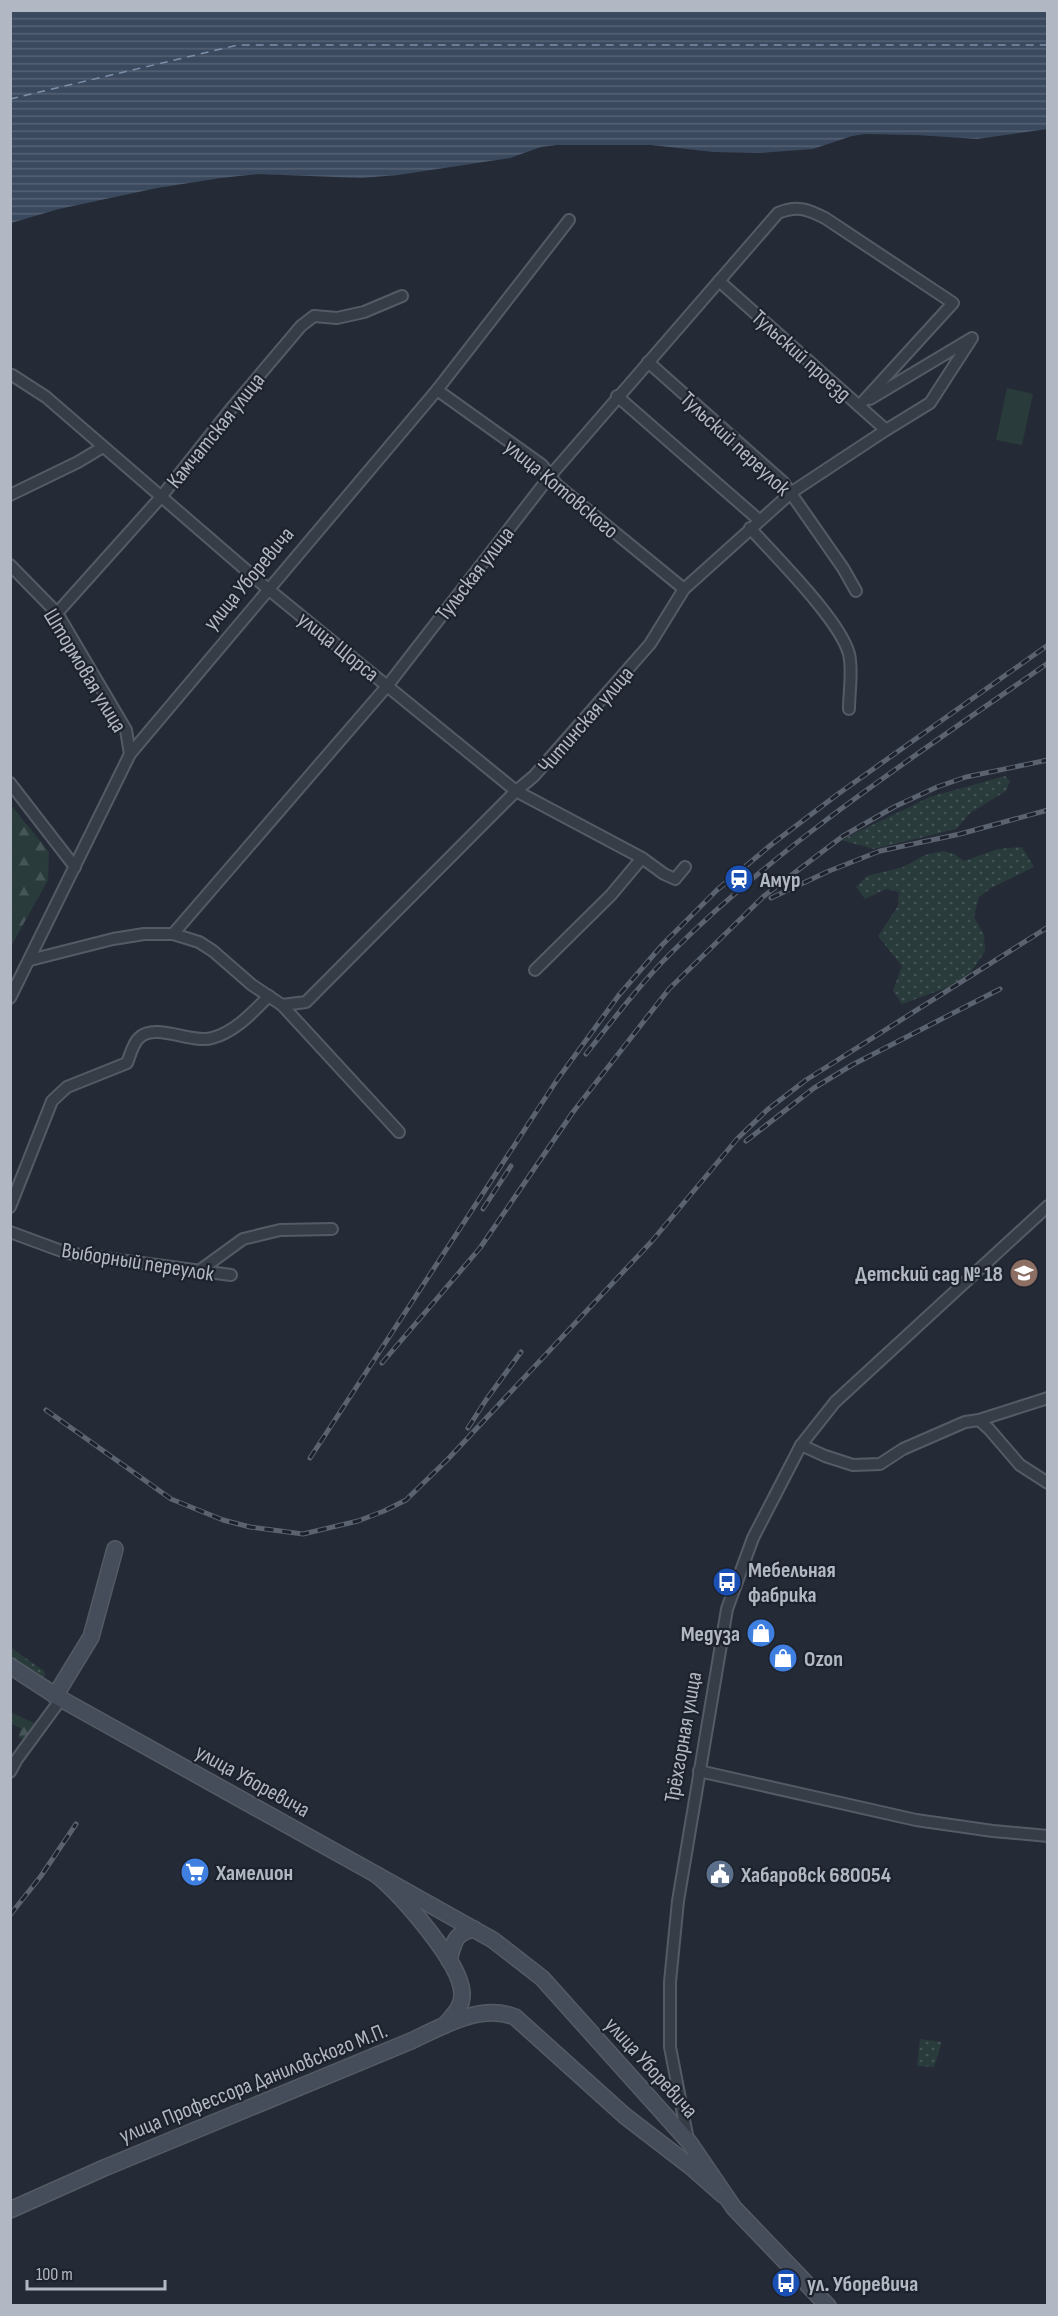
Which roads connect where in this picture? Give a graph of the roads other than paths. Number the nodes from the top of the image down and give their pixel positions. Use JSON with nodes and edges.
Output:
{"nodes":[{"id":1,"x":569,"y":220,"type":"dead end"},
{"id":2,"x":719,"y":280,"type":"junction"},
{"id":3,"x":402,"y":296,"type":"dead end"},
{"id":4,"x":648,"y":362,"type":"junction"},
{"id":5,"x":12,"y":375,"type":"edge"},
{"id":6,"x":437,"y":390,"type":"junction"},
{"id":7,"x":617,"y":396,"type":"junction"},
{"id":8,"x":859,"y":406,"type":"junction"},
{"id":9,"x":885,"y":430,"type":"junction"},
{"id":10,"x":103,"y":447,"type":"junction"},
{"id":11,"x":549,"y":476,"type":"junction"},
{"id":12,"x":792,"y":492,"type":"junction"},
{"id":13,"x":10,"y":495,"type":"edge"},
{"id":14,"x":161,"y":497,"type":"junction"},
{"id":15,"x":755,"y":524,"type":"junction"},
{"id":16,"x":10,"y":565,"type":"edge"},
{"id":17,"x":268,"y":589,"type":"junction"},
{"id":18,"x":684,"y":589,"type":"junction"},
{"id":19,"x":856,"y":591,"type":"dead end"},
{"id":20,"x":57,"y":614,"type":"junction"},
{"id":21,"x":388,"y":685,"type":"junction"},
{"id":22,"x":849,"y":709,"type":"dead end"},
{"id":23,"x":130,"y":753,"type":"junction"},
{"id":24,"x":10,"y":783,"type":"edge"},
{"id":25,"x":516,"y":791,"type":"junction"},
{"id":26,"x":642,"y":858,"type":"junction"},
{"id":27,"x":75,"y":867,"type":"junction"},
{"id":28,"x":685,"y":867,"type":"dead end"},
{"id":29,"x":173,"y":934,"type":"junction"},
{"id":30,"x":30,"y":960,"type":"junction"},
{"id":31,"x":535,"y":970,"type":"dead end"},
{"id":32,"x":269,"y":996,"type":"junction"},
{"id":33,"x":10,"y":998,"type":"edge"},
{"id":34,"x":282,"y":1005,"type":"junction"},
{"id":35,"x":399,"y":1132,"type":"dead end"},
{"id":36,"x":1047,"y":1206,"type":"edge"},
{"id":37,"x":10,"y":1207,"type":"edge"},
{"id":38,"x":332,"y":1230,"type":"dead end"},
{"id":39,"x":10,"y":1232,"type":"edge"},
{"id":40,"x":199,"y":1271,"type":"junction"},
{"id":41,"x":231,"y":1275,"type":"dead end"},
{"id":42,"x":1047,"y":1398,"type":"edge"},
{"id":43,"x":979,"y":1420,"type":"junction"},
{"id":44,"x":801,"y":1445,"type":"junction"},
{"id":45,"x":1047,"y":1483,"type":"edge"},
{"id":46,"x":115,"y":1550,"type":"dead end"},
{"id":47,"x":10,"y":1666,"type":"edge"},
{"id":48,"x":58,"y":1698,"type":"junction"},
{"id":49,"x":699,"y":1771,"type":"junction"},
{"id":50,"x":10,"y":1772,"type":"edge"},
{"id":51,"x":1047,"y":1836,"type":"edge"},
{"id":52,"x":377,"y":1875,"type":"junction"},
{"id":53,"x":474,"y":1929,"type":"junction"},
{"id":54,"x":449,"y":1960,"type":"junction"},
{"id":55,"x":515,"y":2017,"type":"joint"},
{"id":56,"x":445,"y":2025,"type":"junction"},
{"id":57,"x":681,"y":2100,"type":"junction"},
{"id":58,"x":663,"y":2112,"type":"junction"},
{"id":59,"x":689,"y":2142,"type":"junction"},
{"id":60,"x":723,"y":2195,"type":"junction"},
{"id":61,"x":10,"y":2210,"type":"edge"},
{"id":62,"x":828,"y":2306,"type":"edge"}],
"edges":[{"from":1,"to":6,"type":"street","name":"улица Уборевича"},
{"from":2,"to":4,"type":"street","name":"Тульская улица"},
{"from":2,"to":8,"type":"street","name":"Тульский проезд"},
{"from":2,"to":8,"type":"street","name":"Тульская улица"},
{"from":3,"to":14,"type":"street","name":"Камчатская улица"},
{"from":4,"to":7,"type":"street","name":"Тульская улица"},
{"from":4,"to":12,"type":"street","name":"Тульский переулок"},
{"from":5,"to":10,"type":"street","name":"улица Щорса"},
{"from":6,"to":11,"type":"street","name":"улица Котовского"},
{"from":6,"to":17,"type":"street","name":"улица Уборевича"},
{"from":7,"to":11,"type":"street","name":"Тульская улица"},
{"from":7,"to":15,"type":"street"},
{"from":8,"to":9,"type":"street","name":"Тульский проезд"},
{"from":8,"to":9,"type":"street","name":"Читинская улица"},
{"from":9,"to":12,"type":"street","name":"Читинская улица"},
{"from":10,"to":13,"type":"street"},
{"from":10,"to":14,"type":"street","name":"улица Щорса"},
{"from":11,"to":18,"type":"street","name":"улица Котовского"},
{"from":11,"to":21,"type":"street","name":"Тульская улица"},
{"from":12,"to":15,"type":"street","name":"Читинская улица"},
{"from":12,"to":19,"type":"street","name":"Тульский переулок"},
{"from":14,"to":17,"type":"street","name":"улица Щорса"},
{"from":14,"to":20,"type":"street","name":"Камчатская улица"},
{"from":15,"to":18,"type":"street","name":"Читинская улица"},
{"from":15,"to":22,"type":"street"},
{"from":16,"to":20,"type":"street","name":"Штормовая улица"},
{"from":17,"to":21,"type":"street","name":"улица Щорса"},
{"from":17,"to":23,"type":"street","name":"улица Уборевича"},
{"from":18,"to":25,"type":"street","name":"Читинская улица"},
{"from":20,"to":23,"type":"street","name":"Штормовая улица"},
{"from":21,"to":25,"type":"street","name":"улица Щорса"},
{"from":21,"to":29,"type":"street","name":"Тульская улица"},
{"from":23,"to":27,"type":"street","name":"улица Уборевича"},
{"from":24,"to":27,"type":"street"},
{"from":25,"to":26,"type":"street","name":"улица Щорса"},
{"from":25,"to":34,"type":"street","name":"Читинская улица"},
{"from":26,"to":28,"type":"street","name":"улица Щорса"},
{"from":26,"to":31,"type":"street"},
{"from":27,"to":30,"type":"street","name":"улица Уборевича"},
{"from":29,"to":30,"type":"street"},
{"from":29,"to":32,"type":"street"},
{"from":30,"to":33,"type":"street","name":"улица Уборевича"},
{"from":32,"to":34,"type":"street"},
{"from":32,"to":37,"type":"street"},
{"from":34,"to":35,"type":"street"},
{"from":36,"to":44,"type":"street","name":"Трёхгорная улица"},
{"from":38,"to":40,"type":"street"},
{"from":39,"to":40,"type":"street","name":"Выборный переулок"},
{"from":40,"to":41,"type":"street","name":"Выборный переулок"},
{"from":42,"to":43,"type":"street"},
{"from":43,"to":44,"type":"street"},
{"from":43,"to":45,"type":"street"},
{"from":44,"to":49,"type":"street","name":"Трёхгорная улица"},
{"from":46,"to":48,"type":"main road"},
{"from":47,"to":48,"type":"main road","name":"улица Уборевича"},
{"from":48,"to":50,"type":"street"},
{"from":48,"to":52,"type":"main road","name":"улица Уборевича"},
{"from":49,"to":51,"type":"street"},
{"from":49,"to":57,"type":"street","name":"Трёхгорная улица"},
{"from":52,"to":53,"type":"main road","name":"улица Уборевича"},
{"from":52,"to":54,"type":"main road","name":"улица Уборевича"},
{"from":53,"to":54,"type":"main road"},
{"from":53,"to":58,"type":"main road","name":"улица Уборевича"},
{"from":54,"to":56,"type":"main road","name":"улица Уборевича"},
{"from":55,"to":56,"type":"main road","name":"улица Профессора Даниловского М.П."},
{"from":55,"to":60,"type":"main road","name":"улица Уборевича"},
{"from":56,"to":61,"type":"main road","name":"улица Профессора Даниловского М.П."},
{"from":57,"to":58,"type":"street"},
{"from":57,"to":59,"type":"street","name":"Трёхгорная улица"},
{"from":58,"to":59,"type":"main road","name":"улица Уборевича"},
{"from":59,"to":60,"type":"main road","name":"улица Уборевича"},
{"from":60,"to":62,"type":"main road"}]}
